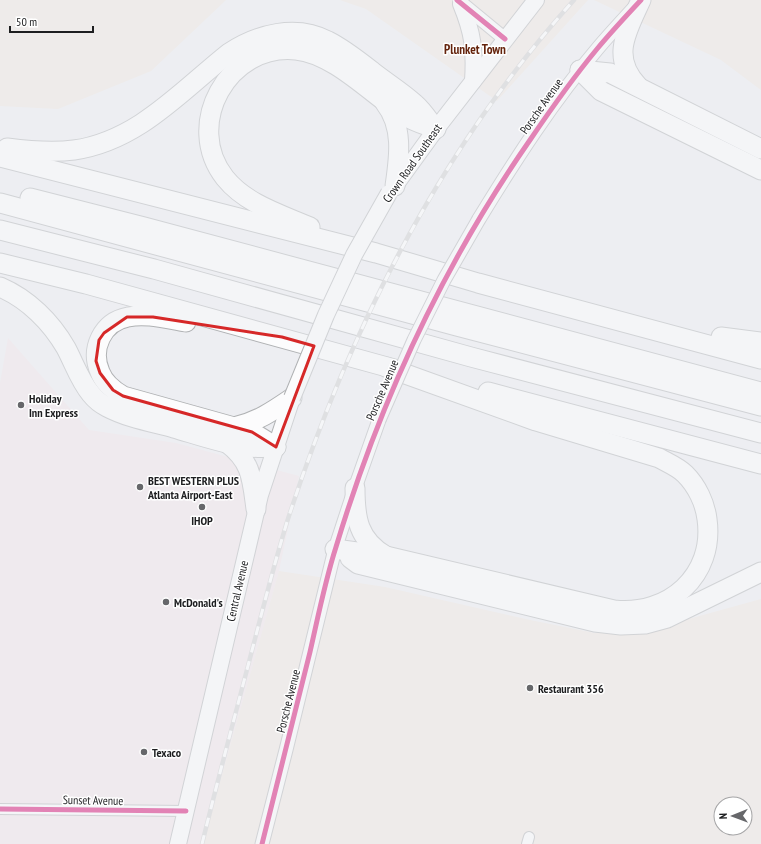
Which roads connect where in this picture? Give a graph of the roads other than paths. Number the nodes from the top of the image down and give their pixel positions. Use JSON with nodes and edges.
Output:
{"nodes":[{"id":1,"x":536,"y":0,"type":"edge"},
{"id":2,"x":641,"y":0,"type":"edge"},
{"id":3,"x":459,"y":2,"type":"edge"},
{"id":4,"x":505,"y":39,"type":"junction"},
{"id":5,"x":580,"y":70,"type":"junction"},
{"id":6,"x":473,"y":81,"type":"junction"},
{"id":7,"x":641,"y":88,"type":"junction"},
{"id":8,"x":383,"y":100,"type":"junction"},
{"id":9,"x":436,"y":129,"type":"junction"},
{"id":10,"x":0,"y":147,"type":"edge"},
{"id":11,"x":761,"y":150,"type":"edge"},
{"id":12,"x":0,"y":157,"type":"edge"},
{"id":13,"x":761,"y":170,"type":"edge"},
{"id":14,"x":392,"y":189,"type":"junction"},
{"id":15,"x":0,"y":190,"type":"edge"},
{"id":16,"x":0,"y":203,"type":"edge"},
{"id":17,"x":0,"y":230,"type":"edge"},
{"id":18,"x":376,"y":253,"type":"junction"},
{"id":19,"x":0,"y":263,"type":"edge"},
{"id":20,"x":0,"y":287,"type":"edge"},
{"id":21,"x":636,"y":324,"type":"junction"},
{"id":22,"x":282,"y":337,"type":"junction"},
{"id":23,"x":761,"y":342,"type":"edge"},
{"id":24,"x":315,"y":343,"type":"joint"},
{"id":25,"x":761,"y":359,"type":"edge"},
{"id":26,"x":386,"y":367,"type":"junction"},
{"id":27,"x":761,"y":392,"type":"edge"},
{"id":28,"x":292,"y":398,"type":"junction"},
{"id":29,"x":761,"y":406,"type":"edge"},
{"id":30,"x":761,"y":433,"type":"edge"},
{"id":31,"x":230,"y":435,"type":"junction"},
{"id":32,"x":276,"y":447,"type":"junction"},
{"id":33,"x":761,"y":464,"type":"edge"},
{"id":34,"x":355,"y":488,"type":"junction"},
{"id":35,"x":256,"y":509,"type":"junction"},
{"id":36,"x":335,"y":549,"type":"junction"},
{"id":37,"x":386,"y":556,"type":"junction"},
{"id":38,"x":761,"y":572,"type":"edge"},
{"id":39,"x":0,"y":809,"type":"edge"},
{"id":40,"x":186,"y":811,"type":"junction"},
{"id":41,"x":178,"y":844,"type":"edge"},
{"id":42,"x":262,"y":844,"type":"edge"}],
"edges":[{"from":1,"to":4,"type":"main road","name":"Crown Road Southeast"},
{"from":2,"to":5,"type":"street","name":"Porsche Avenue"},
{"from":2,"to":7,"type":"highway"},
{"from":3,"to":4,"type":"street"},
{"from":3,"to":6,"type":"main road"},
{"from":4,"to":6,"type":"main road","name":"Crown Road Southeast"},
{"from":5,"to":7,"type":"highway"},
{"from":5,"to":13,"type":"highway"},
{"from":5,"to":34,"type":"street","name":"Porsche Avenue","bridge":true},
{"from":6,"to":9,"type":"main road","name":"Crown Road Southeast"},
{"from":7,"to":11,"type":"highway"},
{"from":8,"to":9,"type":"highway"},
{"from":8,"to":14,"type":"highway"},
{"from":8,"to":18,"type":"highway"},
{"from":9,"to":10,"type":"highway"},
{"from":9,"to":14,"type":"main road","name":"Crown Road Southeast"},
{"from":12,"to":18,"type":"highway"},
{"from":14,"to":24,"type":"main road","name":"Crown Road Southeast","bridge":true},
{"from":15,"to":27,"type":"highway"},
{"from":16,"to":29,"type":"highway"},
{"from":17,"to":30,"type":"highway"},
{"from":18,"to":21,"type":"highway"},
{"from":19,"to":22,"type":"highway"},
{"from":20,"to":31,"type":"highway"},
{"from":21,"to":23,"type":"highway"},
{"from":21,"to":25,"type":"highway"},
{"from":22,"to":26,"type":"highway"},
{"from":22,"to":31,"type":"highway"},
{"from":24,"to":28,"type":"main road","name":"Central Avenue","bridge":true},
{"from":26,"to":33,"type":"highway"},
{"from":26,"to":37,"type":"highway"},
{"from":28,"to":31,"type":"highway"},
{"from":28,"to":32,"type":"main road","name":"Central Avenue"},
{"from":31,"to":32,"type":"highway"},
{"from":31,"to":35,"type":"highway"},
{"from":32,"to":35,"type":"main road","name":"Central Avenue"},
{"from":34,"to":36,"type":"street","name":"Porsche Avenue"},
{"from":34,"to":37,"type":"highway"},
{"from":35,"to":40,"type":"main road","name":"Central Avenue"},
{"from":36,"to":37,"type":"highway"},
{"from":36,"to":38,"type":"highway"},
{"from":36,"to":42,"type":"street","name":"Porsche Avenue"},
{"from":39,"to":40,"type":"street","name":"Sunset Avenue"},
{"from":40,"to":41,"type":"main road","name":"Central Avenue"}]}
